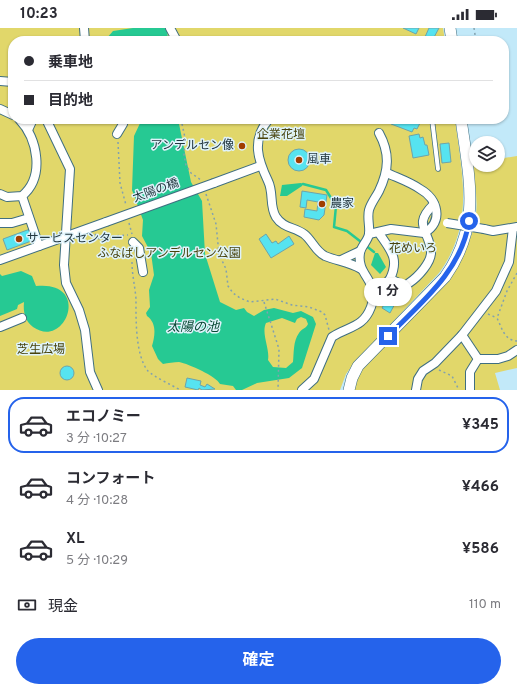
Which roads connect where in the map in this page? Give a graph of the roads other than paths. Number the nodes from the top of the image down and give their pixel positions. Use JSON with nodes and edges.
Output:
{"nodes":[{"id":1,"x":23,"y":124,"type":"edge"},
{"id":2,"x":31,"y":124,"type":"edge"},
{"id":3,"x":48,"y":124,"type":"edge"},
{"id":4,"x":123,"y":124,"type":"edge"},
{"id":5,"x":265,"y":124,"type":"edge"},
{"id":6,"x":433,"y":124,"type":"edge"},
{"id":7,"x":463,"y":124,"type":"edge"},
{"id":8,"x":28,"y":130,"type":"junction"},
{"id":9,"x":380,"y":133,"type":"dead end"},
{"id":10,"x":118,"y":134,"type":"dead end"},
{"id":11,"x":260,"y":166,"type":"junction"},
{"id":12,"x":438,"y":169,"type":"dead end"},
{"id":13,"x":387,"y":173,"type":"junction"},
{"id":14,"x":0,"y":194,"type":"edge"},
{"id":15,"x":22,"y":196,"type":"junction"},
{"id":16,"x":434,"y":204,"type":"junction"},
{"id":17,"x":29,"y":218,"type":"junction"},
{"id":18,"x":436,"y":221,"type":"junction"},
{"id":19,"x":0,"y":223,"type":"edge"},
{"id":20,"x":515,"y":228,"type":"edge"},
{"id":21,"x":379,"y":233,"type":"junction"},
{"id":22,"x":424,"y":233,"type":"junction"},
{"id":23,"x":369,"y":234,"type":"junction"},
{"id":24,"x":65,"y":236,"type":"junction"},
{"id":25,"x":133,"y":238,"type":"road end"},
{"id":26,"x":514,"y":243,"type":"edge"},
{"id":27,"x":39,"y":246,"type":"junction"},
{"id":28,"x":360,"y":251,"type":"junction"},
{"id":29,"x":0,"y":260,"type":"edge"},
{"id":30,"x":341,"y":260,"type":"junction"},
{"id":31,"x":362,"y":269,"type":"junction"},
{"id":32,"x":143,"y":272,"type":"dead end"},
{"id":33,"x":409,"y":283,"type":"dead end"},
{"id":34,"x":374,"y":290,"type":"junction"},
{"id":35,"x":22,"y":318,"type":"dead end"},
{"id":36,"x":0,"y":327,"type":"edge"},
{"id":37,"x":462,"y":335,"type":"junction"},
{"id":38,"x":517,"y":350,"type":"edge"},
{"id":39,"x":478,"y":359,"type":"junction"},
{"id":40,"x":98,"y":390,"type":"edge"},
{"id":41,"x":302,"y":390,"type":"edge"},
{"id":42,"x":349,"y":390,"type":"edge"},
{"id":43,"x":416,"y":390,"type":"edge"},
{"id":44,"x":470,"y":390,"type":"edge"}],
"edges":[{"from":1,"to":8,"type":"street"},
{"from":2,"to":8,"type":"street"},
{"from":3,"to":24,"type":"street"},
{"from":4,"to":10,"type":"street"},
{"from":5,"to":11,"type":"street"},
{"from":6,"to":12,"type":"lane"},
{"from":7,"to":42,"type":"street"},
{"from":8,"to":15,"type":"street"},
{"from":9,"to":13,"type":"street"},
{"from":11,"to":24,"type":"street","name":"太陽の橋","bridge":true},
{"from":11,"to":30,"type":"street"},
{"from":13,"to":16,"type":"street"},
{"from":13,"to":23,"type":"street"},
{"from":14,"to":15,"type":"street"},
{"from":15,"to":17,"type":"street"},
{"from":16,"to":18,"type":"street"},
{"from":16,"to":22,"type":"street"},
{"from":17,"to":19,"type":"street"},
{"from":17,"to":27,"type":"street"},
{"from":18,"to":20,"type":"street","bridge":true},
{"from":18,"to":22,"type":"street"},
{"from":20,"to":26,"type":"street"},
{"from":21,"to":22,"type":"street"},
{"from":21,"to":23,"type":"street"},
{"from":21,"to":34,"type":"street"},
{"from":22,"to":33,"type":"street"},
{"from":23,"to":28,"type":"street"},
{"from":24,"to":27,"type":"street","name":"太陽の橋"},
{"from":24,"to":40,"type":"street"},
{"from":25,"to":32,"type":"street"},
{"from":26,"to":37,"type":"street"},
{"from":27,"to":29,"type":"street","name":"太陽の橋"},
{"from":28,"to":30,"type":"street"},
{"from":28,"to":31,"type":"street"},
{"from":30,"to":31,"type":"street"},
{"from":31,"to":34,"type":"street"},
{"from":34,"to":41,"type":"street"},
{"from":35,"to":36,"type":"street"},
{"from":37,"to":39,"type":"street"},
{"from":37,"to":43,"type":"street"},
{"from":38,"to":39,"type":"street"},
{"from":39,"to":44,"type":"street"}]}
